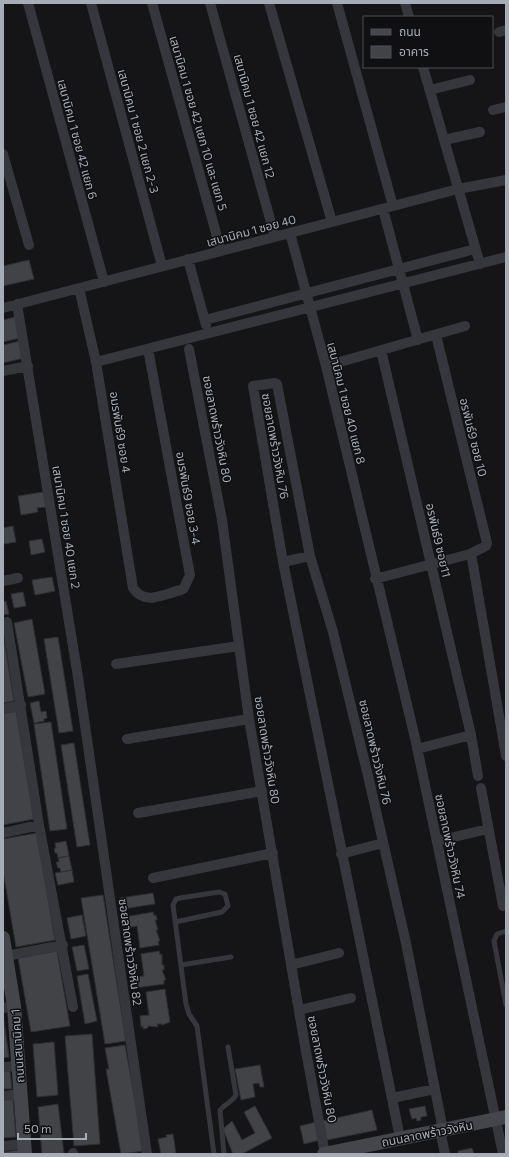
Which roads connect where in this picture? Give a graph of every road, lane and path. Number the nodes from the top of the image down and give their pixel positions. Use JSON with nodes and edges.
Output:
{"nodes":[{"id":1,"x":28,"y":3,"type":"edge"},
{"id":2,"x":91,"y":3,"type":"edge"},
{"id":3,"x":152,"y":3,"type":"edge"},
{"id":4,"x":210,"y":3,"type":"edge"},
{"id":5,"x":269,"y":3,"type":"edge"},
{"id":6,"x":337,"y":3,"type":"edge"},
{"id":7,"x":405,"y":3,"type":"edge"},
{"id":8,"x":409,"y":16,"type":"edge"},
{"id":9,"x":423,"y":68,"type":"edge"},
{"id":10,"x":470,"y":80,"type":"dead end"},
{"id":11,"x":430,"y":90,"type":"junction"},
{"id":12,"x":506,"y":108,"type":"edge"},
{"id":13,"x":493,"y":110,"type":"dead end"},
{"id":14,"x":480,"y":132,"type":"dead end"},
{"id":15,"x":444,"y":140,"type":"junction"},
{"id":16,"x":3,"y":154,"type":"edge"},
{"id":17,"x":506,"y":180,"type":"edge"},
{"id":18,"x":458,"y":189,"type":"junction"},
{"id":19,"x":393,"y":206,"type":"junction"},
{"id":20,"x":383,"y":209,"type":"junction"},
{"id":21,"x":332,"y":222,"type":"junction"},
{"id":22,"x":290,"y":233,"type":"junction"},
{"id":23,"x":275,"y":237,"type":"junction"},
{"id":24,"x":29,"y":245,"type":"dead end"},
{"id":25,"x":475,"y":249,"type":"junction"},
{"id":26,"x":221,"y":251,"type":"junction"},
{"id":27,"x":506,"y":257,"type":"edge"},
{"id":28,"x":188,"y":259,"type":"junction"},
{"id":29,"x":480,"y":264,"type":"junction"},
{"id":30,"x":162,"y":266,"type":"junction"},
{"id":31,"x":399,"y":269,"type":"junction"},
{"id":32,"x":104,"y":282,"type":"junction"},
{"id":33,"x":403,"y":284,"type":"junction"},
{"id":34,"x":79,"y":288,"type":"junction"},
{"id":35,"x":306,"y":294,"type":"junction"},
{"id":36,"x":17,"y":304,"type":"junction"},
{"id":37,"x":3,"y":308,"type":"edge"},
{"id":38,"x":310,"y":308,"type":"junction"},
{"id":39,"x":205,"y":320,"type":"junction"},
{"id":40,"x":465,"y":326,"type":"dead end"},
{"id":41,"x":208,"y":333,"type":"junction"},
{"id":42,"x":436,"y":335,"type":"junction"},
{"id":43,"x":418,"y":340,"type":"junction"},
{"id":44,"x":148,"y":348,"type":"junction"},
{"id":45,"x":189,"y":349,"type":"dead end"},
{"id":46,"x":381,"y":350,"type":"junction"},
{"id":47,"x":96,"y":362,"type":"junction"},
{"id":48,"x":28,"y":366,"type":"junction"},
{"id":49,"x":326,"y":366,"type":"junction"},
{"id":50,"x":3,"y":371,"type":"edge"},
{"id":51,"x":310,"y":556,"type":"junction"},
{"id":52,"x":472,"y":559,"type":"dead end"},
{"id":53,"x":283,"y":562,"type":"junction"},
{"id":54,"x":431,"y":564,"type":"junction"},
{"id":55,"x":18,"y":578,"type":"dead end"},
{"id":56,"x":375,"y":579,"type":"junction"},
{"id":57,"x":3,"y":581,"type":"edge"},
{"id":58,"x":131,"y":581,"type":"joint"},
{"id":59,"x":7,"y":622,"type":"dead end"},
{"id":60,"x":238,"y":646,"type":"junction"},
{"id":61,"x":116,"y":664,"type":"dead end"},
{"id":62,"x":21,"y":704,"type":"junction"},
{"id":63,"x":3,"y":709,"type":"edge"},
{"id":64,"x":249,"y":719,"type":"junction"},
{"id":65,"x":471,"y":735,"type":"junction"},
{"id":66,"x":127,"y":739,"type":"dead end"},
{"id":67,"x":417,"y":749,"type":"junction"},
{"id":68,"x":89,"y":754,"type":"joint"},
{"id":69,"x":506,"y":756,"type":"edge"},
{"id":70,"x":478,"y":776,"type":"dead end"},
{"id":71,"x":481,"y":788,"type":"dead end"},
{"id":72,"x":262,"y":791,"type":"junction"},
{"id":73,"x":138,"y":813,"type":"dead end"},
{"id":74,"x":39,"y":825,"type":"junction"},
{"id":75,"x":488,"y":829,"type":"junction"},
{"id":76,"x":3,"y":833,"type":"edge"},
{"id":77,"x":437,"y":841,"type":"junction"},
{"id":78,"x":383,"y":843,"type":"junction"},
{"id":79,"x":273,"y":853,"type":"junction"},
{"id":80,"x":341,"y":854,"type":"junction"},
{"id":81,"x":154,"y":878,"type":"dead end"},
{"id":82,"x":503,"y":906,"type":"dead end"},
{"id":83,"x":175,"y":922,"type":"junction"},
{"id":84,"x":506,"y":931,"type":"edge"},
{"id":85,"x":3,"y":938,"type":"edge"},
{"id":86,"x":63,"y":945,"type":"junction"},
{"id":87,"x":340,"y":953,"type":"dead end"},
{"id":88,"x":6,"y":956,"type":"junction"},
{"id":89,"x":231,"y":957,"type":"dead end"},
{"id":90,"x":291,"y":964,"type":"junction"},
{"id":91,"x":181,"y":965,"type":"junction"},
{"id":92,"x":351,"y":998,"type":"dead end"},
{"id":93,"x":506,"y":1005,"type":"edge"},
{"id":94,"x":9,"y":1007,"type":"edge"},
{"id":95,"x":73,"y":1007,"type":"dead end"},
{"id":96,"x":298,"y":1010,"type":"junction"},
{"id":97,"x":228,"y":1047,"type":"dead end"},
{"id":98,"x":18,"y":1066,"type":"junction"},
{"id":99,"x":3,"y":1067,"type":"edge"},
{"id":100,"x":435,"y":1089,"type":"junction"},
{"id":101,"x":21,"y":1094,"type":"junction"},
{"id":102,"x":3,"y":1096,"type":"edge"},
{"id":103,"x":392,"y":1098,"type":"junction"},
{"id":104,"x":501,"y":1118,"type":"edge"},
{"id":105,"x":441,"y":1130,"type":"junction"},
{"id":106,"x":400,"y":1138,"type":"junction"},
{"id":107,"x":3,"y":1146,"type":"edge"},
{"id":108,"x":25,"y":1149,"type":"edge"},
{"id":109,"x":147,"y":1154,"type":"edge"},
{"id":110,"x":214,"y":1154,"type":"edge"},
{"id":111,"x":224,"y":1154,"type":"edge"},
{"id":112,"x":324,"y":1154,"type":"edge"},
{"id":113,"x":445,"y":1154,"type":"edge"},
{"id":114,"x":503,"y":1154,"type":"edge"}],
"edges":[{"from":1,"to":32,"type":"street","name":"เสนานิคม 1 ซอย 42 แยก 6"},
{"from":2,"to":30,"type":"street","name":"เสนานิคม 1 ซอย 2 แยก 2-3"},
{"from":3,"to":26,"type":"street","name":"เสนานิคม 1 ซอย 42 แยก 10 และ แยก 5"},
{"from":4,"to":23,"type":"street","name":"เสนานิคม 1 ซอย 42 แยก 12"},
{"from":5,"to":21,"type":"street"},
{"from":6,"to":19,"type":"street"},
{"from":7,"to":8,"type":"street"},
{"from":9,"to":11,"type":"street"},
{"from":10,"to":11,"type":"street"},
{"from":11,"to":15,"type":"street"},
{"from":12,"to":13,"type":"street"},
{"from":14,"to":15,"type":"street"},
{"from":15,"to":18,"type":"street"},
{"from":16,"to":24,"type":"street"},
{"from":17,"to":18,"type":"street","name":"เสนานิคม 1 ซอย 40"},
{"from":18,"to":19,"type":"street","name":"เสนานิคม 1 ซอย 40"},
{"from":18,"to":25,"type":"street"},
{"from":19,"to":20,"type":"street","name":"เสนานิคม 1 ซอย 40"},
{"from":20,"to":21,"type":"street","name":"เสนานิคม 1 ซอย 40"},
{"from":20,"to":31,"type":"street"},
{"from":21,"to":22,"type":"street","name":"เสนานิคม 1 ซอย 40"},
{"from":22,"to":23,"type":"street","name":"เสนานิคม 1 ซอย 40"},
{"from":22,"to":35,"type":"street","name":"เสนานิคม 1 ซอย 40 แยก 8"},
{"from":23,"to":26,"type":"street","name":"เสนานิคม 1 ซอย 40"},
{"from":25,"to":29,"type":"street"},
{"from":25,"to":31,"type":"street"},
{"from":26,"to":28,"type":"street","name":"เสนานิคม 1 ซอย 40"},
{"from":27,"to":29,"type":"street"},
{"from":28,"to":30,"type":"street","name":"เสนานิคม 1 ซอย 40"},
{"from":28,"to":39,"type":"street"},
{"from":29,"to":33,"type":"street"},
{"from":30,"to":32,"type":"street","name":"เสนานิคม 1 ซอย 40"},
{"from":31,"to":33,"type":"street"},
{"from":31,"to":35,"type":"street"},
{"from":32,"to":34,"type":"street","name":"เสนานิคม 1 ซอย 40"},
{"from":33,"to":38,"type":"street"},
{"from":33,"to":43,"type":"street"},
{"from":34,"to":36,"type":"street","name":"เสนานิคม 1 ซอย 40"},
{"from":34,"to":47,"type":"street","name":"อมรพันธ์9 ซอย 4"},
{"from":35,"to":38,"type":"street","name":"เสนานิคม 1 ซอย 40 แยก 8"},
{"from":35,"to":39,"type":"street"},
{"from":36,"to":37,"type":"street","name":"เสนานิคม 1 ซอย 40"},
{"from":36,"to":48,"type":"street","name":"เสนานิคม 1 ซอย 40 แยก 2"},
{"from":38,"to":41,"type":"street"},
{"from":38,"to":49,"type":"street","name":"เสนานิคม 1 ซอย 40 แยก 8"},
{"from":39,"to":41,"type":"street"},
{"from":40,"to":42,"type":"street"},
{"from":41,"to":44,"type":"street"},
{"from":42,"to":43,"type":"street"},
{"from":42,"to":54,"type":"street","name":"อรพันธ์9 ซอย 10"},
{"from":43,"to":46,"type":"street"},
{"from":44,"to":47,"type":"street"},
{"from":44,"to":58,"type":"street","name":"อมรพันธ์9 ซอย 3-4"},
{"from":45,"to":60,"type":"street","name":"ซอยลาดพร้าววังหิน 80"},
{"from":46,"to":49,"type":"street"},
{"from":46,"to":54,"type":"street","name":"อรพันธ์9 ซอย11"},
{"from":47,"to":58,"type":"street","name":"อมรพันธ์9 ซอย 4"},
{"from":48,"to":50,"type":"street"},
{"from":48,"to":68,"type":"street","name":"เสนานิคม 1 ซอย 40 แยก 2"},
{"from":49,"to":56,"type":"street","name":"เสนานิคม 1 ซอย 40 แยก 8"},
{"from":51,"to":53,"type":"street"},
{"from":51,"to":53,"type":"street","name":"ซอยลาดพร้าววังหิน 76"},
{"from":51,"to":78,"type":"street","name":"ซอยลาดพร้าววังหิน 76"},
{"from":52,"to":69,"type":"street"},
{"from":53,"to":80,"type":"street","name":"ซอยลาดพร้าววังหิน 76"},
{"from":54,"to":56,"type":"street"},
{"from":54,"to":65,"type":"street","name":"อรพันธ์9 ซอย11"},
{"from":55,"to":57,"type":"street"},
{"from":56,"to":67,"type":"street","name":"ซอยลาดพร้าววังหิน 74"},
{"from":59,"to":62,"type":"street"},
{"from":60,"to":61,"type":"street"},
{"from":60,"to":64,"type":"street","name":"ซอยลาดพร้าววังหิน 80"},
{"from":62,"to":63,"type":"street"},
{"from":62,"to":74,"type":"street"},
{"from":64,"to":66,"type":"street"},
{"from":64,"to":72,"type":"street","name":"ซอยลาดพร้าววังหิน 80"},
{"from":65,"to":67,"type":"street"},
{"from":65,"to":70,"type":"street","name":"อรพันธ์9 ซอย11"},
{"from":67,"to":77,"type":"street","name":"ซอยลาดพร้าววังหิน 74"},
{"from":68,"to":109,"type":"street","name":"ซอยลาดพร้าววังหิน 82"},
{"from":71,"to":75,"type":"street"},
{"from":72,"to":73,"type":"street"},
{"from":72,"to":79,"type":"street","name":"ซอยลาดพร้าววังหิน 80"},
{"from":74,"to":76,"type":"street"},
{"from":74,"to":86,"type":"street"},
{"from":75,"to":77,"type":"street"},
{"from":75,"to":82,"type":"street"},
{"from":77,"to":104,"type":"street","name":"ซอยลาดพร้าววังหิน 74"},
{"from":78,"to":80,"type":"street"},
{"from":78,"to":100,"type":"street","name":"ซอยลาดพร้าววังหิน 76"},
{"from":79,"to":81,"type":"street"},
{"from":79,"to":90,"type":"street","name":"ซอยลาดพร้าววังหิน 80"},
{"from":80,"to":103,"type":"street","name":"ซอยลาดพร้าววังหิน 76"},
{"from":83,"to":83,"type":"lane"},
{"from":83,"to":91,"type":"lane"},
{"from":84,"to":93,"type":"lane"},
{"from":85,"to":88,"type":"street","name":"ถนนเสนานิคม 1"},
{"from":86,"to":88,"type":"street"},
{"from":86,"to":95,"type":"street"},
{"from":87,"to":90,"type":"street"},
{"from":88,"to":94,"type":"street","name":"ถนนเสนานิคม 1"},
{"from":89,"to":91,"type":"lane"},
{"from":90,"to":96,"type":"street","name":"ซอยลาดพร้าววังหิน 80"},
{"from":91,"to":110,"type":"lane"},
{"from":92,"to":96,"type":"street"},
{"from":94,"to":98,"type":"street","name":"ถนนเสนานิคม 1"},
{"from":96,"to":112,"type":"street","name":"ซอยลาดพร้าววังหิน 80"},
{"from":97,"to":111,"type":"lane"},
{"from":98,"to":99,"type":"street"},
{"from":98,"to":101,"type":"street","name":"ถนนเสนานิคม 1"},
{"from":100,"to":103,"type":"street"},
{"from":100,"to":105,"type":"street","name":"ซอยลาดพร้าววังหิน 76"},
{"from":101,"to":102,"type":"street"},
{"from":101,"to":108,"type":"street","name":"ถนนเสนานิคม 1"},
{"from":103,"to":106,"type":"street","name":"ซอยลาดพร้าววังหิน 76"},
{"from":104,"to":105,"type":"street","name":"ถนนลาดพร้าววังหิน"},
{"from":104,"to":114,"type":"street","name":"ซอยลาดพร้าววังหิน 74"},
{"from":105,"to":106,"type":"street","name":"ถนนลาดพร้าววังหิน"},
{"from":105,"to":113,"type":"street","name":"ซอยลาดพร้าววังหิน 76"},
{"from":106,"to":112,"type":"street","name":"ถนนลาดพร้าววังหิน"},
{"from":107,"to":108,"type":"street"}]}
